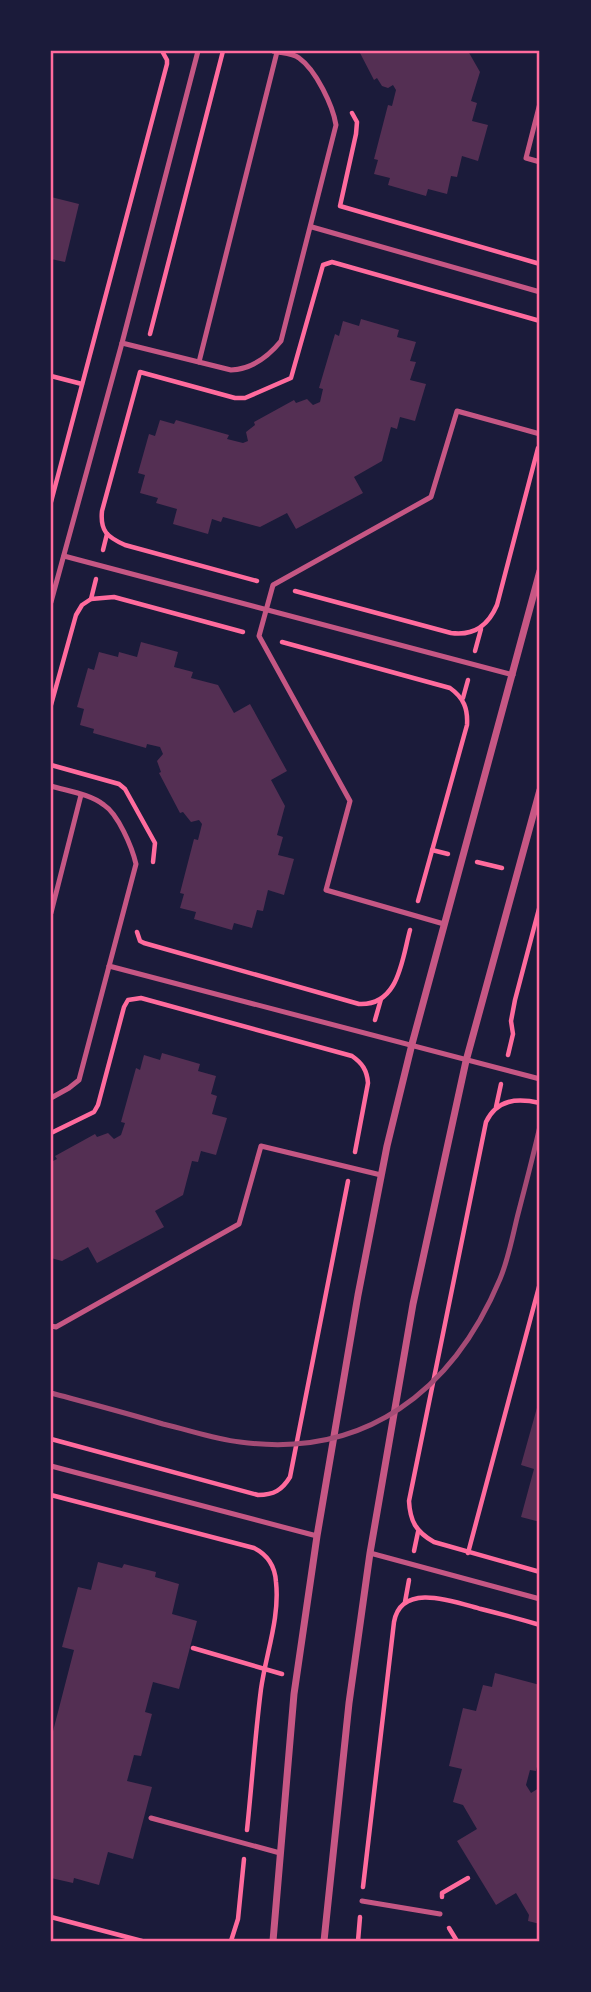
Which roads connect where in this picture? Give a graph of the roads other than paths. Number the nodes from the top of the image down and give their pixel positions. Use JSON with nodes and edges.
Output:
{"nodes":[{"id":1,"x":198,"y":51,"type":"edge"},
{"id":2,"x":275,"y":51,"type":"edge"},
{"id":3,"x":540,"y":103,"type":"edge"},
{"id":4,"x":540,"y":162,"type":"edge"},
{"id":5,"x":312,"y":227,"type":"junction"},
{"id":6,"x":540,"y":292,"type":"edge"},
{"id":7,"x":122,"y":343,"type":"junction"},
{"id":8,"x":198,"y":362,"type":"junction"},
{"id":9,"x":540,"y":434,"type":"edge"},
{"id":10,"x":64,"y":556,"type":"junction"},
{"id":11,"x":540,"y":571,"type":"edge"},
{"id":12,"x":51,"y":602,"type":"edge"},
{"id":13,"x":266,"y":609,"type":"junction"},
{"id":14,"x":513,"y":674,"type":"junction"},
{"id":15,"x":51,"y":786,"type":"edge"},
{"id":16,"x":540,"y":790,"type":"edge"},
{"id":17,"x":81,"y":794,"type":"junction"},
{"id":18,"x":51,"y":913,"type":"edge"},
{"id":19,"x":444,"y":924,"type":"junction"},
{"id":20,"x":109,"y":966,"type":"junction"},
{"id":21,"x":412,"y":1044,"type":"junction"},
{"id":22,"x":466,"y":1060,"type":"junction"},
{"id":23,"x":540,"y":1079,"type":"edge"},
{"id":24,"x":51,"y":1098,"type":"edge"},
{"id":25,"x":381,"y":1175,"type":"junction"},
{"id":26,"x":51,"y":1326,"type":"edge"},
{"id":27,"x":51,"y":1466,"type":"edge"},
{"id":28,"x":317,"y":1536,"type":"junction"},
{"id":29,"x":370,"y":1553,"type":"junction"},
{"id":30,"x":540,"y":1599,"type":"edge"},
{"id":31,"x":151,"y":1818,"type":"dead end"},
{"id":32,"x":280,"y":1853,"type":"junction"},
{"id":33,"x":362,"y":1901,"type":"road end"},
{"id":34,"x":440,"y":1914,"type":"dead end"},
{"id":35,"x":273,"y":1941,"type":"edge"},
{"id":36,"x":324,"y":1941,"type":"edge"}],
"edges":[{"from":1,"to":7,"type":"lane"},
{"from":2,"to":5,"type":"lane"},
{"from":2,"to":8,"type":"lane"},
{"from":3,"to":4,"type":"lane"},
{"from":5,"to":6,"type":"lane"},
{"from":5,"to":8,"type":"lane"},
{"from":7,"to":8,"type":"lane"},
{"from":7,"to":10,"type":"lane"},
{"from":9,"to":13,"type":"lane"},
{"from":10,"to":12,"type":"lane"},
{"from":10,"to":13,"type":"lane"},
{"from":11,"to":14,"type":"street"},
{"from":13,"to":14,"type":"lane"},
{"from":13,"to":19,"type":"lane"},
{"from":14,"to":19,"type":"street"},
{"from":15,"to":17,"type":"lane"},
{"from":16,"to":22,"type":"street"},
{"from":17,"to":18,"type":"lane"},
{"from":17,"to":20,"type":"lane"},
{"from":19,"to":21,"type":"street"},
{"from":20,"to":21,"type":"lane"},
{"from":20,"to":24,"type":"lane"},
{"from":21,"to":22,"type":"lane"},
{"from":21,"to":25,"type":"street"},
{"from":22,"to":23,"type":"lane"},
{"from":22,"to":29,"type":"street"},
{"from":25,"to":26,"type":"lane"},
{"from":25,"to":28,"type":"street"},
{"from":27,"to":28,"type":"lane"},
{"from":28,"to":32,"type":"street"},
{"from":29,"to":30,"type":"lane"},
{"from":29,"to":36,"type":"street"},
{"from":31,"to":32,"type":"lane"},
{"from":32,"to":35,"type":"street"},
{"from":33,"to":34,"type":"lane"}]}
